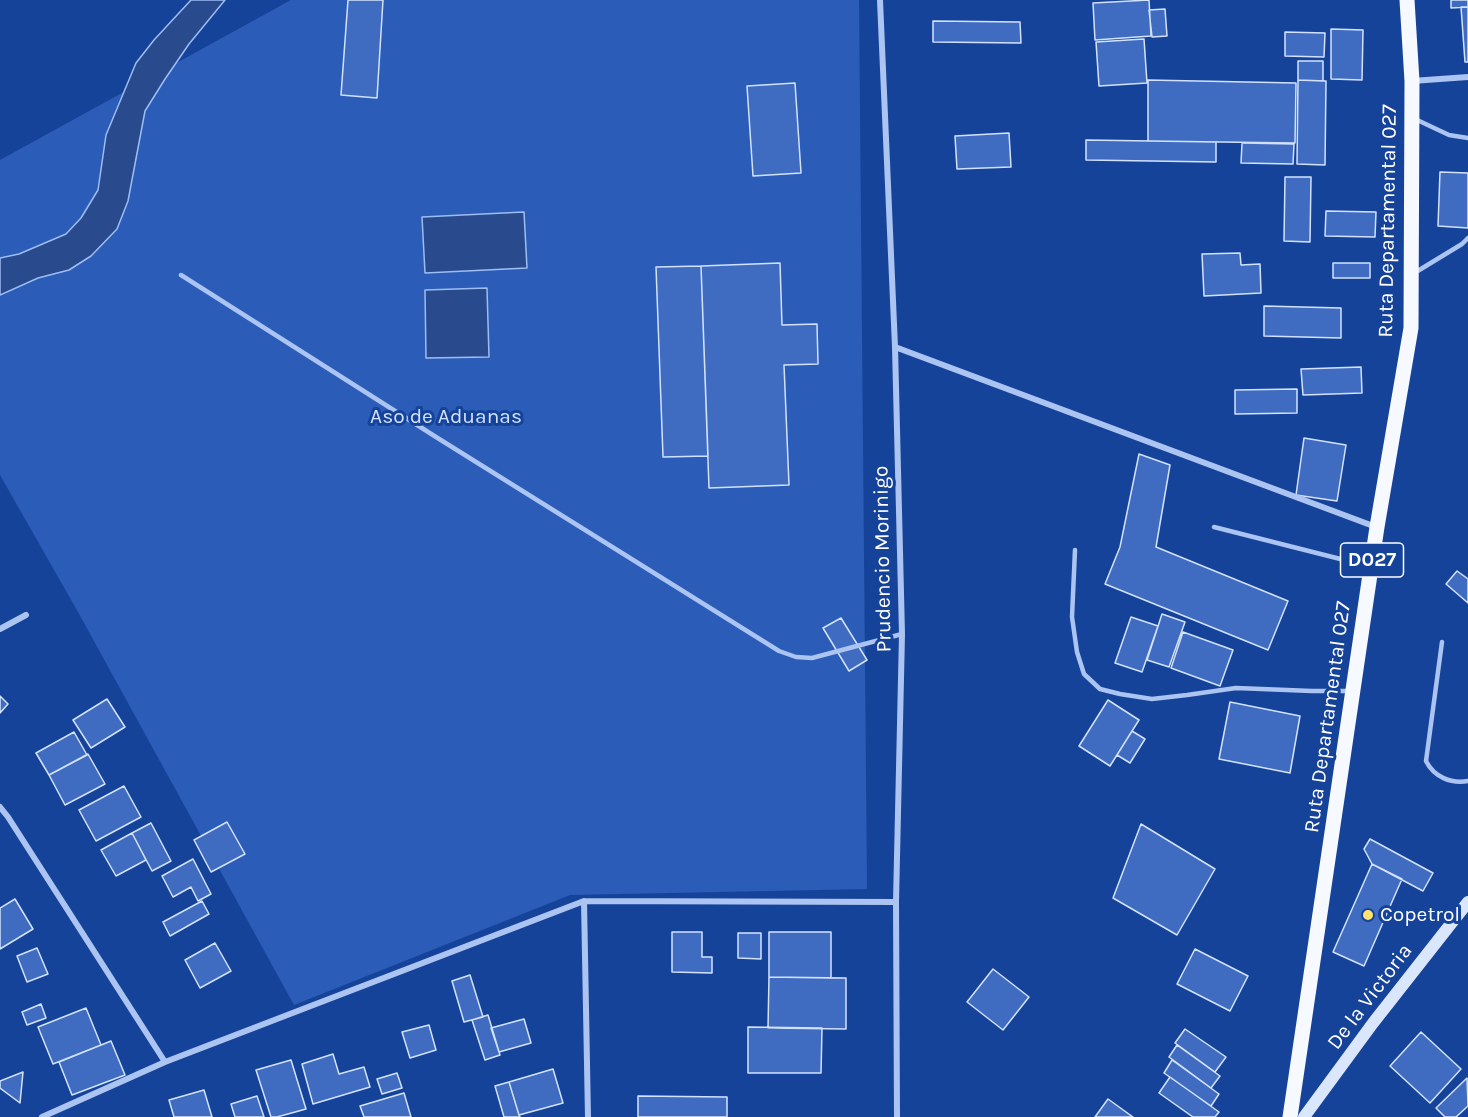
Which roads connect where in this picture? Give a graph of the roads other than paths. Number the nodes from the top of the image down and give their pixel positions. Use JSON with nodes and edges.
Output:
{"nodes":[{"id":1,"x":880,"y":0,"type":"edge"},
{"id":2,"x":1407,"y":0,"type":"edge"},
{"id":3,"x":1468,"y":78,"type":"edge"},
{"id":4,"x":1412,"y":81,"type":"junction"},
{"id":5,"x":1411,"y":117,"type":"junction"},
{"id":6,"x":1468,"y":138,"type":"edge"},
{"id":7,"x":1468,"y":238,"type":"edge"},
{"id":8,"x":1411,"y":274,"type":"junction"},
{"id":9,"x":181,"y":275,"type":"dead end"},
{"id":10,"x":896,"y":347,"type":"junction"},
{"id":11,"x":1214,"y":527,"type":"dead end"},
{"id":12,"x":1377,"y":527,"type":"junction"},
{"id":13,"x":1075,"y":550,"type":"dead end"},
{"id":14,"x":1371,"y":567,"type":"junction"},
{"id":15,"x":26,"y":615,"type":"dead end"},
{"id":16,"x":0,"y":629,"type":"edge"},
{"id":17,"x":902,"y":634,"type":"junction"},
{"id":18,"x":1442,"y":642,"type":"dead end"},
{"id":19,"x":1353,"y":691,"type":"junction"},
{"id":20,"x":1468,"y":781,"type":"edge"},
{"id":21,"x":0,"y":807,"type":"edge"},
{"id":22,"x":584,"y":901,"type":"junction"},
{"id":23,"x":896,"y":902,"type":"junction"},
{"id":24,"x":1468,"y":902,"type":"edge"},
{"id":25,"x":165,"y":1062,"type":"junction"},
{"id":26,"x":42,"y":1117,"type":"edge"},
{"id":27,"x":588,"y":1117,"type":"edge"},
{"id":28,"x":897,"y":1117,"type":"edge"},
{"id":29,"x":1290,"y":1117,"type":"edge"},
{"id":30,"x":1304,"y":1117,"type":"edge"}],
"edges":[{"from":1,"to":10,"type":"street","name":"Prudencio Morinigo"},
{"from":2,"to":4,"type":"main road","name":"Ruta Departamental 027","number":"D027"},
{"from":3,"to":4,"type":"street"},
{"from":4,"to":5,"type":"main road","name":"Ruta Departamental 027","number":"D027"},
{"from":5,"to":6,"type":"lane"},
{"from":5,"to":8,"type":"main road","name":"Ruta Departamental 027","number":"D027"},
{"from":7,"to":8,"type":"lane"},
{"from":8,"to":12,"type":"main road","name":"Ruta Departamental 027","number":"D027"},
{"from":9,"to":17,"type":"lane"},
{"from":10,"to":12,"type":"street"},
{"from":10,"to":17,"type":"street","name":"Prudencio Morinigo"},
{"from":11,"to":14,"type":"lane"},
{"from":12,"to":14,"type":"main road","name":"Ruta Departamental 027","number":"D027"},
{"from":13,"to":19,"type":"lane"},
{"from":14,"to":19,"type":"main road","name":"Ruta Departamental 027","number":"D027"},
{"from":15,"to":16,"type":"street"},
{"from":17,"to":23,"type":"street","name":"Prudencio Morinigo"},
{"from":18,"to":20,"type":"lane"},
{"from":19,"to":29,"type":"main road","name":"Ruta Departamental 027","number":"D027"},
{"from":21,"to":25,"type":"street"},
{"from":22,"to":23,"type":"street"},
{"from":22,"to":25,"type":"street"},
{"from":22,"to":27,"type":"street"},
{"from":23,"to":28,"type":"street","name":"Prudencio Morinigo"},
{"from":24,"to":30,"type":"main road","name":"De la Victoria"},
{"from":25,"to":26,"type":"street"}]}
